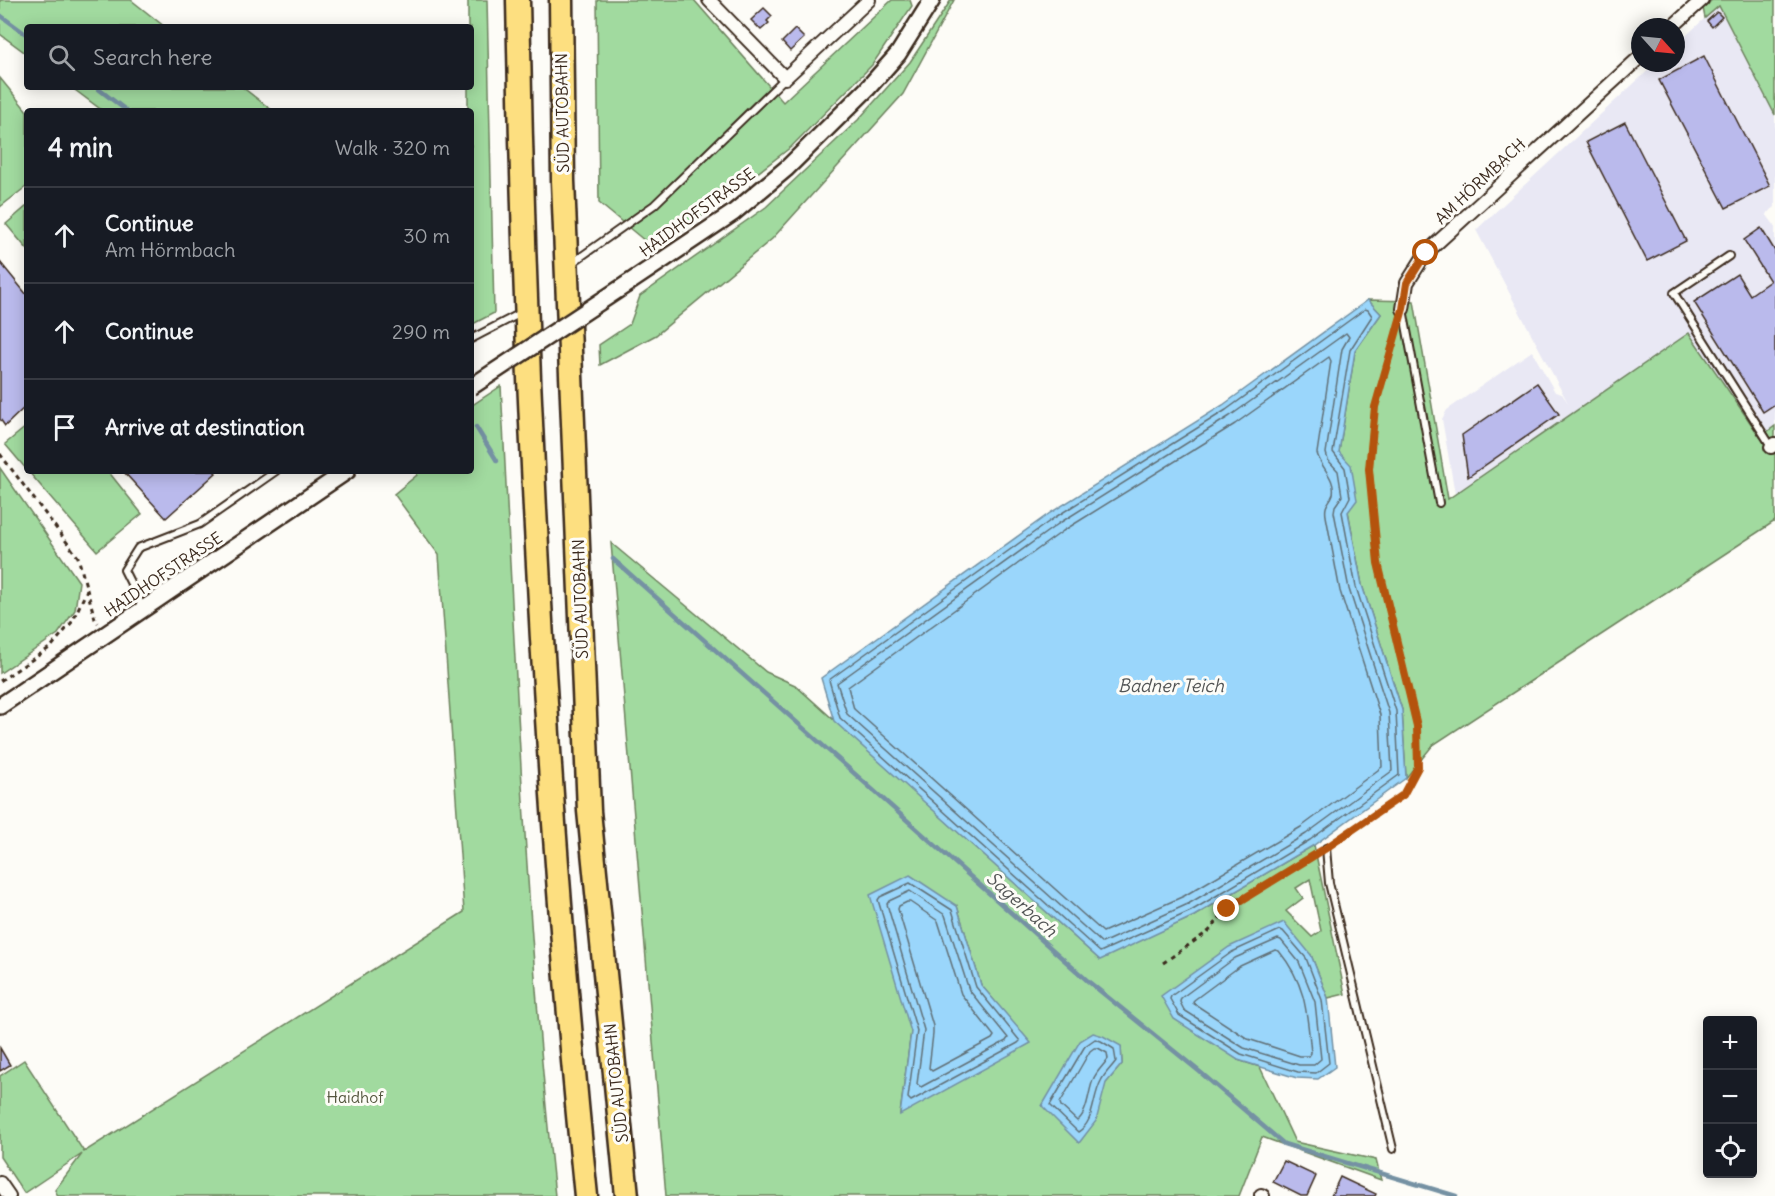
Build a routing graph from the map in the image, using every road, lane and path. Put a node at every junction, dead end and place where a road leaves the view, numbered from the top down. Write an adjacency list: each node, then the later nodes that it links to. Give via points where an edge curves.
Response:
1 (518, 0): 13 (highway)
2 (561, 0): 11 (highway, SÜD AUTOBAHN)
3 (709, 0): 9 (street)
4 (869, 0): 9 (street)
5 (932, 0): 15 (street, HAIDHOFSTRASSE, bridge, via 898,54 787,168 733,213)
6 (1702, 0): 7 (street)
7 (1682, 18)
8 (1631, 65): 12 (street, AM HÖRMBACH, via 1426,253 1407,283)
9 (785, 78): 11 (lane, via 654,205)
10 (1729, 256): 16 (lane, via 1674,293)
11 (566, 267): 32 (highway, SÜD AUTOBAHN, via 589,811)
12 (1403, 309): 20 (lane, AM HÖRMBACH); 26 (path, via 1375,407 1369,469 1378,563 1417,726 1418,767 1403,795)
13 (526, 310): 14 (lane); 31 (highway, via 545,698)
14 (474, 337)
15 (474, 385)
16 (1773, 446)
17 (0, 454): 21 (path, via 78,557)
18 (272, 474): 22 (lane, via 200,524 138,548 124,570)
19 (343, 474): 22 (street, HAIDHOFSTRASSE)
20 (1439, 503)
21 (87, 590): 23 (path, via 95,619); 24 (path, via 72,622 51,647)
22 (143, 609): 23 (street, HAIDHOFSTRASSE)
23 (105, 635): 25 (street, HAIDHOFSTRASSE)
24 (0, 681)
25 (0, 705)
26 (1326, 848): 27 (path, via 1227,909 1209,931); 28 (lane, via 1329,883)
27 (1163, 963)
28 (1393, 1149)
29 (0, 1183): 30 (street)
30 (9, 1196)
31 (585, 1196)
32 (627, 1196)

